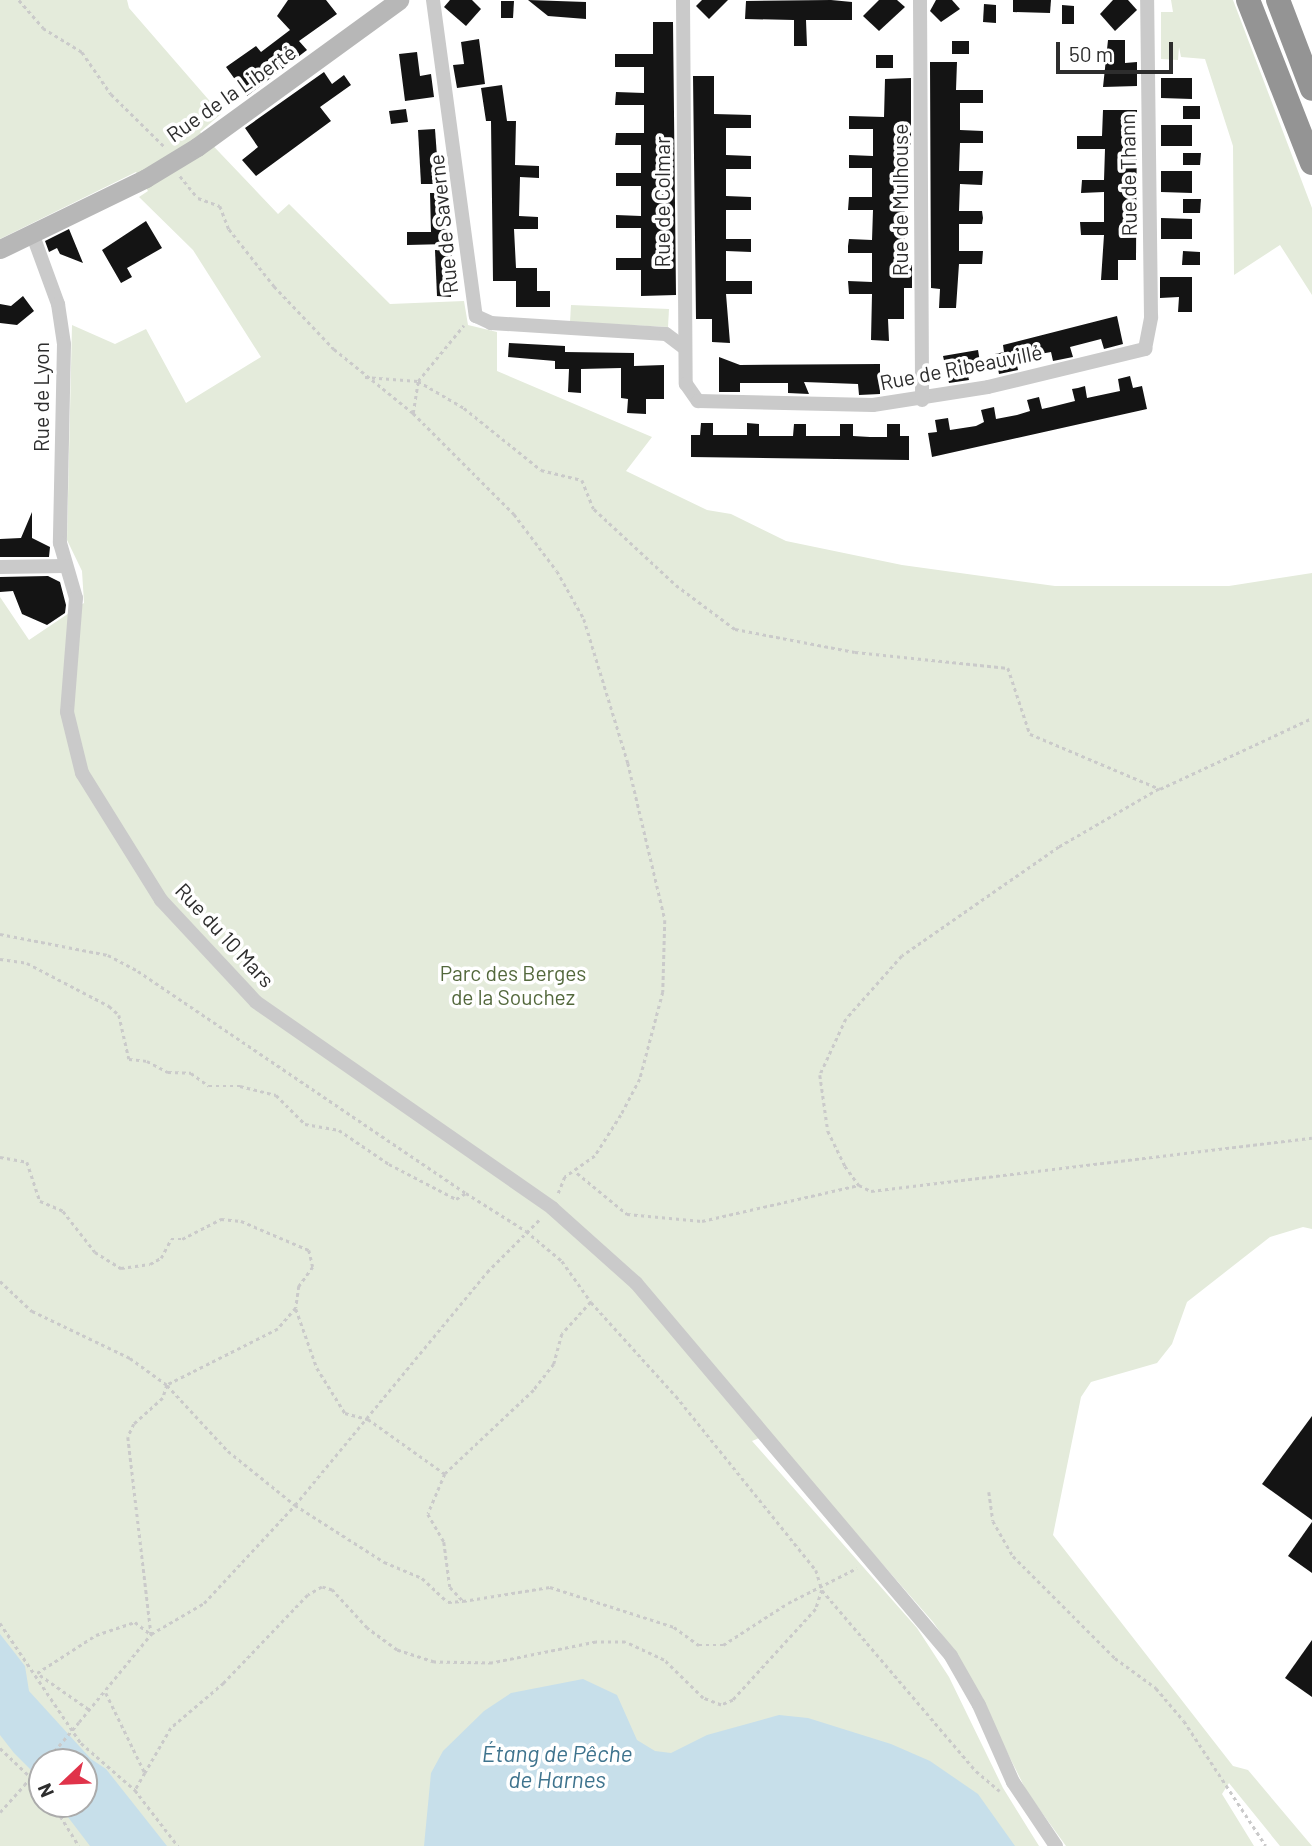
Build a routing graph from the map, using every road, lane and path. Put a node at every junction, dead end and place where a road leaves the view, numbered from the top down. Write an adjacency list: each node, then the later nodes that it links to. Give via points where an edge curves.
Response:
1 (19, 0): 10 (path, via 44,29 82,52 111,94 169,154 175,150)
2 (399, 0): 10 (street, Rue de la Liberté)
3 (433, 0): 14 (street, Rue de Saverne)
4 (683, 0): 15 (street, Rue de Colmar)
5 (920, 0): 19 (street, Rue de Mulhouse)
6 (1147, 0): 16 (street, Rue de Thann, via 1151,327)
7 (1248, 0): 11 (highway)
8 (1278, 0): 9 (highway)
9 (1312, 89)
10 (180, 157): 12 (street, Rue de la Liberté); 17 (path, via 184,165 176,170 198,198 220,206 229,229 274,286)
11 (1312, 163)
12 (32, 233): 13 (street, Rue de la Liberté); 22 (street, Rue de Lyon, via 56,295 64,344 60,543)
13 (0, 249)
14 (477, 316): 15 (street, Rue de Saverne, via 491,323 666,334); 18 (path, via 461,327)
15 (683, 347): 20 (street, Rue de Colmar, via 686,384)
16 (1145, 349): 19 (street, Rue de Ribeauvillé)
17 (365, 377): 18 (path); 21 (path)
18 (418, 381): 21 (path); 25 (path, via 464,408 541,470 582,480 594,509 676,584 736,629 855,652 1008,668 1030,734)
19 (922, 400): 20 (street, Rue de Ribeauvillé, via 873,405)
20 (698, 401)
21 (413, 413): 30 (path, via 514,514 557,571 584,619 628,763 665,920 663,992 640,1079 594,1156)
22 (65, 566): 23 (street); 33 (street, Rue du 10 Mars, via 76,598 66,674 74,745 92,792 161,900 256,1002)
23 (0, 567)
24 (1312, 718): 25 (path)
25 (1160, 789): 31 (path, via 1059,847 902,956 846,1019 820,1075 828,1131)
26 (0, 934): 32 (path, via 108,955 138,971)
27 (0, 959): 32 (path, via 27,963 108,1006 119,1015 129,1059 147,1061 168,1072 191,1073 209,1086 240,1086 275,1095 305,1124 339,1130 389,1164 456,1199)
28 (1312, 1138): 31 (path, via 889,1190 871,1191)
29 (0, 1157): 37 (path, via 26,1162 40,1201 63,1211 94,1252 121,1268 150,1264 161,1258 171,1239 182,1239 221,1219 241,1221 303,1245 313,1267 299,1286)
30 (576, 1172): 31 (path, via 627,1214 702,1221); 33 (path, via 565,1177)
31 (859, 1185)
32 (466, 1193): 34 (path)
33 (552, 1208): 34 (path); 43 (street, Rue du 10 Mars, via 636,1283)
34 (526, 1231): 36 (path, via 562,1261); 39 (path, via 390,1385)
35 (0, 1281): 38 (path, via 32,1311 130,1358)
36 (591, 1302): 40 (path, via 562,1334 554,1364 534,1390); 44 (path, via 676,1396 802,1552 816,1570)
37 (296, 1308): 38 (path, via 278,1329); 39 (path, via 317,1368 345,1413)
38 (167, 1385): 42 (path, via 228,1451); 47 (path, via 163,1398 134,1424 128,1437)
39 (368, 1419): 40 (path); 42 (path)
40 (445, 1474): 45 (path, via 428,1514 444,1542 450,1587)
41 (989, 1492): 63 (path, via 993,1521 1013,1556 1115,1658 1156,1688 1184,1721)
42 (295, 1505): 45 (path, via 384,1562 422,1578 447,1602); 47 (path, via 204,1603)
43 (872, 1559): 44 (path); 57 (street, Rue du 10 Mars, via 951,1656)
44 (822, 1590): 45 (path, via 788,1604 723,1645 699,1645 674,1627 550,1587); 53 (path, via 816,1609 733,1700 721,1705 703,1698 664,1660 625,1642 596,1642 492,1663 434,1662 397,1650 367,1629 332,1590 322,1587 308,1595 224,1683 171,1728); 57 (path, via 976,1771 1005,1796)
45 (463, 1601)
46 (0, 1623): 48 (path)
47 (151, 1634): 48 (path, via 135,1622 96,1635); 49 (path)
48 (37, 1673): 50 (path); 56 (path, via 81,1743)
49 (106, 1693): 50 (path); 53 (path)
50 (90, 1710): 52 (path, bridge)
51 (0, 1748): 54 (path)
52 (57, 1748)
53 (145, 1773): 56 (path)
54 (28, 1775)
55 (28, 1781): 58 (path, bridge)
56 (135, 1790): 61 (path)
57 (1023, 1800): 62 (street, Rue du 10 Mars)
58 (0, 1812)
59 (62, 1818): 60 (path)
60 (79, 1846)
61 (178, 1846)
62 (1056, 1846)
63 (1266, 1846)

